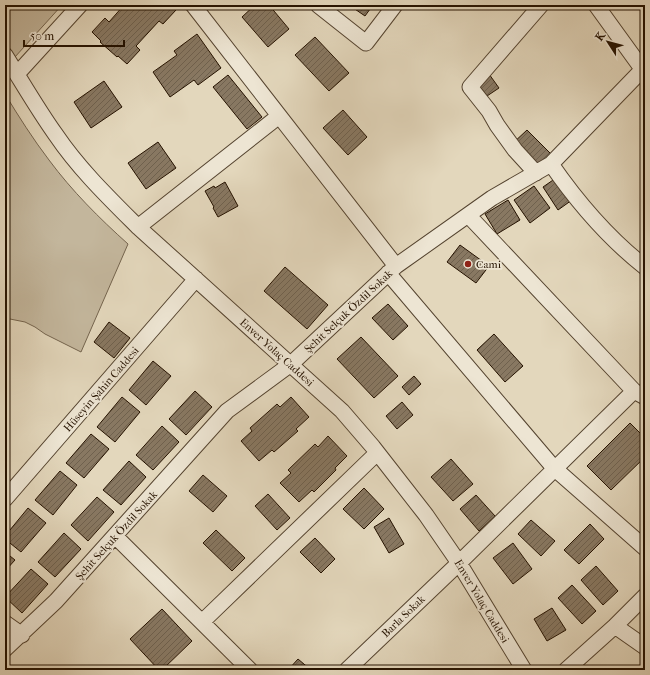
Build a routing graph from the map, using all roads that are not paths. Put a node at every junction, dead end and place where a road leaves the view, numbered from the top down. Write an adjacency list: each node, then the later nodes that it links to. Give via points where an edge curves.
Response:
1 (80, 5): 9 (street)
2 (193, 5): 10 (street)
3 (318, 5): 4 (street, via 366,43)
4 (395, 5)
5 (541, 5): 12 (street, via 470,87 515,150)
6 (596, 5): 8 (street)
7 (5, 55): 9 (street, Enver Yolaç Caddesi)
8 (644, 68): 11 (street, Şehit Selçuk Özdil Sokak)
9 (17, 74): 14 (street, Enver Yolaç Caddesi, via 60,141 92,180)
10 (279, 116): 14 (street); 16 (street)
11 (551, 164): 12 (street, Şehit Selçuk Özdil Sokak); 15 (street, via 572,195 596,223)
12 (536, 173): 13 (street, Şehit Selçuk Özdil Sokak)
13 (468, 215): 16 (street, Şehit Selçuk Özdil Sokak); 19 (street)
14 (138, 227): 17 (street, Enver Yolaç Caddesi)
15 (645, 267)
16 (392, 269): 18 (street, Şehit Selçuk Özdil Sokak); 21 (street)
17 (196, 279): 18 (street, Enver Yolaç Caddesi); 22 (street, Hüseyin Şahin Caddesi)
18 (291, 364): 20 (street, Enver Yolaç Caddesi, via 342,411); 23 (street, Şehit Selçuk Özdil Sokak, via 227,411)
19 (639, 394): 21 (street, Barla Sokak)
20 (377, 453): 25 (street, Enver Yolaç Caddesi); 27 (street)
21 (554, 468): 24 (street); 25 (street, Barla Sokak)
22 (5, 499)
23 (115, 536): 27 (street); 30 (street, Şehit Selçuk Özdil Sokak)
24 (645, 548)
25 (459, 563): 34 (street, Barla Sokak); 35 (street, Enver Yolaç Caddesi)
26 (645, 596): 29 (street)
27 (202, 622): 33 (street)
28 (5, 623): 30 (street)
29 (615, 626): 31 (street); 36 (street)
30 (22, 635): 32 (street, Şehit Selçuk Özdil Sokak)
31 (645, 647)
32 (5, 649)
33 (250, 670)
34 (347, 670)
35 (524, 670)
36 (566, 670)

